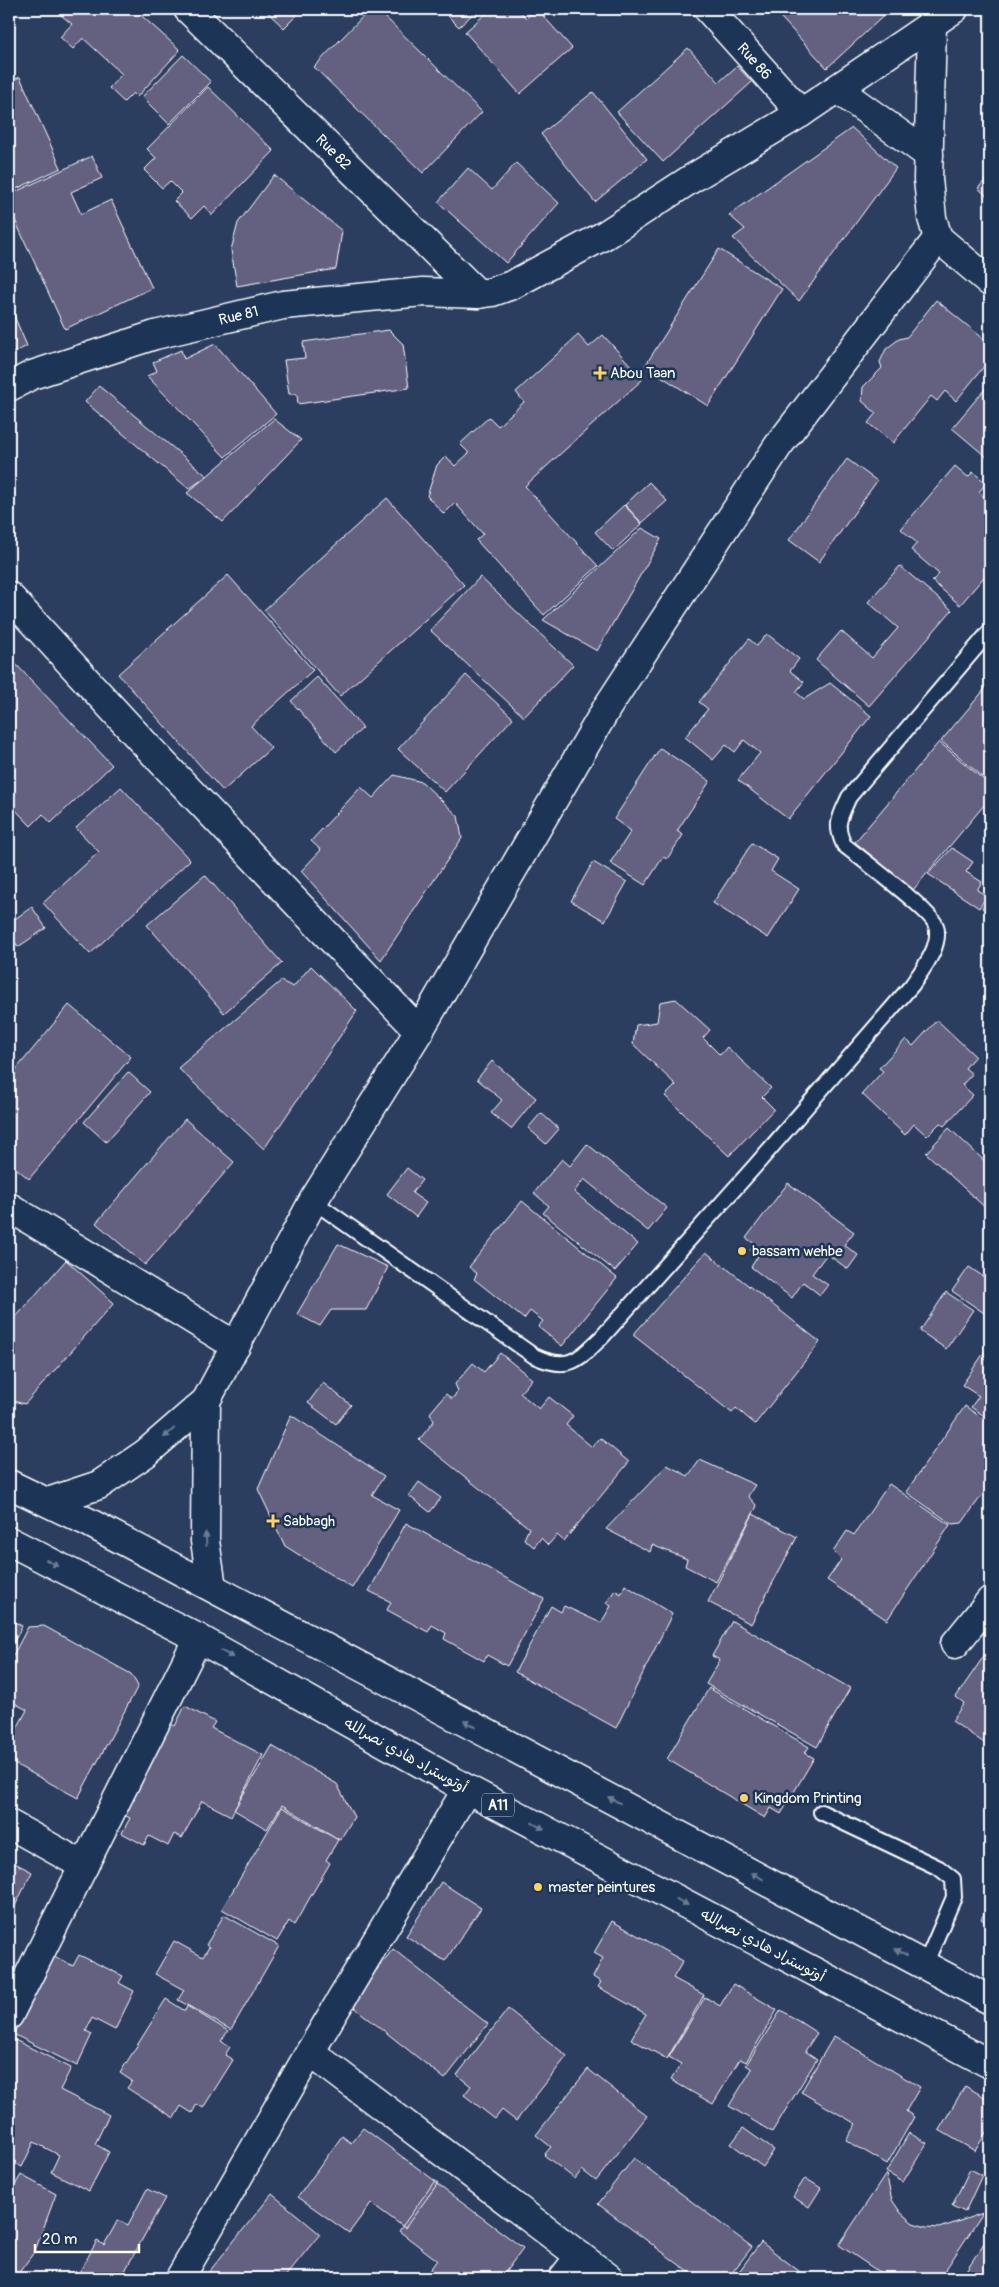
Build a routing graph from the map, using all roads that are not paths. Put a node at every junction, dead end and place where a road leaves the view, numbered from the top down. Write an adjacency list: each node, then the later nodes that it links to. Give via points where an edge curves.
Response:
1 (188, 9): 10 (main road, Rue 82)
2 (708, 9): 6 (main road, Rue 86)
3 (954, 9): 4 (main road, Rue 81)
4 (932, 25): 5 (main road, Rue 81); 7 (main road)
5 (837, 90): 6 (main road, Rue 81); 7 (main road)
6 (801, 113): 10 (main road, Rue 81, via 543,269 512,285)
7 (929, 155): 8 (main road, via 929,202)
8 (938, 238): 9 (main road); 14 (main road, via 778,446 608,706)
9 (990, 282)
10 (478, 294): 11 (main road, Rue 81, via 423,292 283,305 155,335 32,375)
11 (9, 387)
12 (9, 596): 14 (main road, via 143,742)
13 (990, 631): 15 (lane, via 850,797 838,821 838,833 844,845 936,924 935,942 927,963 912,985 756,1166 584,1354 571,1364 547,1362 534,1356)
14 (419, 1031): 15 (main road)
15 (313, 1201): 17 (main road)
16 (9, 1207): 17 (main road)
17 (236, 1346): 18 (main road)
18 (206, 1401): 20 (main road, one-way to 20, via 146,1453 99,1485); 22 (main road, one-way to 18, via 205,1540)
19 (9, 1484): 20 (main road)
20 (48, 1502): 22 (main road)
21 (9, 1541): 24 (main road, أوتوستراد هادي نصرالله / A11, one-way to 24)
22 (212, 1587): 30 (main road, one-way to 22)
23 (990, 1601): 25 (main road)
24 (198, 1638): 26 (main road, أوتوستراد هادي نصرالله / A11, one-way to 26); 29 (main road)
25 (955, 1644)
26 (467, 1789): 33 (main road); 34 (main road, أوتوستراد هادي نصرالله / A11, one-way to 34)
27 (821, 1812): 30 (lane, via 939,1868 953,1879 954,1897)
28 (9, 1824): 29 (main road)
29 (84, 1866): 32 (main road)
30 (925, 1965): 31 (main road)
31 (990, 2000)
32 (9, 2015)
33 (310, 2052): 35 (main road); 36 (main road)
34 (990, 2064)
35 (580, 2256): 37 (main road); 38 (main road)
36 (180, 2278)
37 (563, 2278)
38 (609, 2278)

